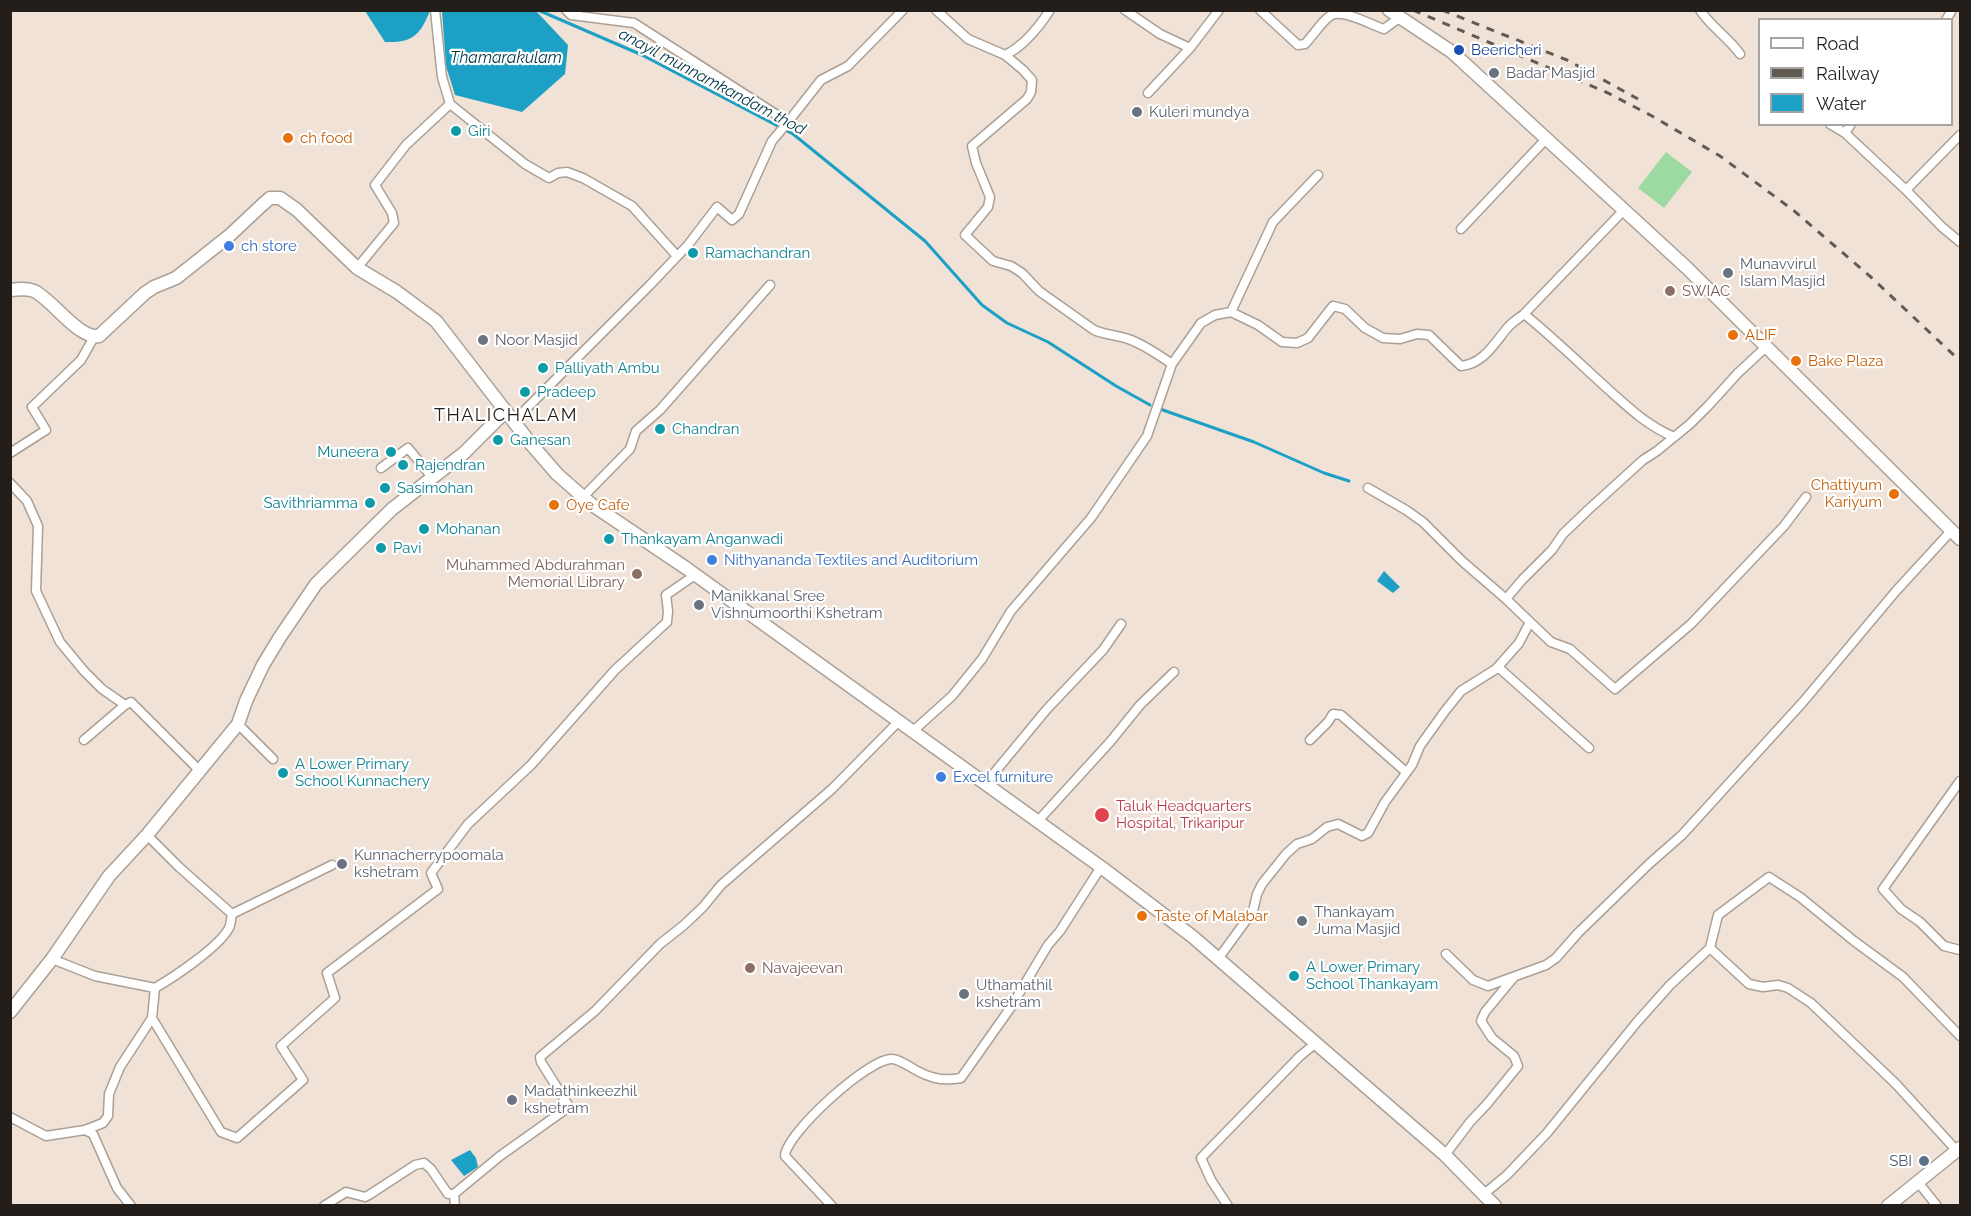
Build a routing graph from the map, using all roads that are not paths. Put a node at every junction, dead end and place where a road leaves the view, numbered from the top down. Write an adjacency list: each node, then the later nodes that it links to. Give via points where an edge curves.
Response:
1 (435, 10): 15 (street, via 442,77)
2 (566, 10): 16 (street, via 571,15 634,23)
3 (903, 10): 16 (street, via 848,66 821,80)
4 (936, 10): 13 (street, via 968,39)
5 (1050, 10): 13 (street, via 1042,24)
6 (1125, 10): 11 (street, via 1160,34)
7 (1219, 10): 11 (street)
8 (1260, 10): 10 (street, via 1298,45 1305,44 1330,15 1340,13 1384,29)
9 (1700, 10): 12 (street)
10 (1394, 14): 21 (main road, via 1452,52)
11 (1190, 48): 14 (street)
12 (1740, 54)
13 (1005, 55): 35 (street, via 1032,80 1031,92 972,146 990,197 988,207 965,235 993,261 1022,273 1039,291 1094,330 1132,340)
14 (1148, 93)
15 (450, 104): 27 (street, via 538,172 549,178 567,172 632,206); 28 (street, via 406,146 375,185 392,213 394,224)
16 (784, 126): 27 (street, via 772,141 739,214 732,220 717,207)
17 (1833, 126): 19 (street)
18 (1850, 126): 19 (street)
19 (1845, 133): 23 (street)
20 (1960, 135): 23 (street)
21 (1546, 139): 24 (main road); 25 (street)
22 (1318, 175): 31 (street, via 1273,222)
23 (1906, 190): 26 (street)
24 (1623, 211): 32 (street); 34 (main road)
25 (1461, 229)
26 (1960, 242)
27 (677, 256): 37 (street)
28 (357, 268): 33 (main road, via 297,210 280,198 270,198 176,278 145,293); 36 (main road, via 436,321)
29 (770, 285): 44 (street, via 660,410 636,431 630,449)
30 (10, 290): 33 (main road, via 25,289 41,295 59,314)
31 (1231, 312): 32 (street, via 1282,342 1297,344 1308,338 1333,306 1345,309 1383,338 1429,335 1461,366 1470,365 1488,353); 35 (street, via 1201,323)
32 (1524, 314): 38 (street, via 1635,414)
33 (94, 337): 39 (street, via 81,360 32,407 46,430)
34 (1766, 347): 38 (street); 46 (main road)
35 (1172, 364): 56 (street, via 1147,436 1091,518 1011,611 982,659 952,696)
36 (506, 411): 37 (main road); 41 (main road, via 464,453)
37 (514, 422): 44 (main road, via 557,474)
38 (1674, 437): 48 (street, via 1643,460 1563,534)
39 (10, 453)
40 (381, 468): 41 (street, via 408,448)
41 (432, 477): 55 (main road, via 392,508 316,584 263,665)
42 (10, 483): 53 (street, via 27,501 38,526 36,591 60,642 102,689)
43 (1368, 488): 48 (street, via 1423,522)
44 (583, 496): 47 (main road)
45 (1806, 497): 49 (street, via 1691,624 1615,689 1570,649 1551,642)
46 (1956, 534): 75 (street, via 1896,591 1803,702 1682,835 1556,958)
47 (695, 575): 54 (main road); 78 (street, via 666,596 667,622 615,670 531,765 468,824 431,873 438,889 327,973 335,998 280,1046 303,1080 237,1138 221,1132)
48 (1506, 599): 49 (street)
49 (1530, 622): 51 (street, via 1519,643)
50 (1121, 624): 64 (street, via 1103,650 1047,709)
51 (1498, 667): 59 (street); 62 (street, via 1461,690)
52 (1174, 672): 65 (street)
53 (125, 705): 57 (street); 61 (street, via 132,702)
54 (898, 722): 56 (main road); 86 (street, via 832,789 721,885 595,1011 540,1058 566,1101 566,1109)
55 (238, 724): 60 (street); 61 (main road)
56 (912, 732): 64 (main road)
57 (84, 740)
58 (1310, 740): 62 (street, via 1333,714 1341,715)
59 (1589, 748)
60 (273, 759)
61 (200, 770): 66 (main road)
62 (1406, 772): 74 (street, via 1368,833 1362,836 1338,824 1297,844 1286,854 1262,884 1253,911)
63 (1960, 781): 71 (street, via 1883,889 1944,945)
64 (985, 784): 65 (main road)
65 (1036, 822): 68 (main road)
66 (147, 835): 69 (street); 73 (main road, via 109,876)
67 (332, 865): 69 (street)
68 (1101, 867): 74 (main road); 91 (street, via 961,1078 939,1080 894,1058 884,1059 850,1082 802,1125 785,1156)
69 (232, 914): 76 (street, via 228,929 213,946 181,973)
70 (1710, 948): 79 (street, via 1718,915 1769,876 1903,977); 83 (street, via 1749,984 1788,988 1811,1004); 87 (street, via 1637,1022 1547,1133)
71 (1960, 950)
72 (1446, 954): 75 (street, via 1473,980 1488,986)
73 (52, 959): 76 (street, via 95,976); 77 (main road)
74 (1218, 959): 80 (main road)
75 (1516, 975): 84 (street, via 1481,1022 1492,1038 1514,1056 1518,1066)
76 (155, 988): 78 (street)
77 (10, 1012)
78 (152, 1018): 82 (street, via 120,1066 109,1094 108,1116 103,1123)
79 (1960, 1036)
80 (1316, 1043): 84 (main road); 92 (street, via 1202,1158)
81 (10, 1117): 82 (street, via 46,1136)
82 (85, 1130): 88 (street, via 93,1134 117,1188)
83 (1959, 1150): 85 (main road)
84 (1445, 1155): 87 (main road)
85 (1918, 1182): 94 (main road); 95 (street)
86 (454, 1194): 89 (street, via 448,1194 424,1163 369,1196 346,1192); 90 (street)
87 (1484, 1194): 93 (main road)
88 (131, 1206)
89 (324, 1206)
90 (455, 1206)
91 (832, 1206)
92 (1228, 1206)
93 (1495, 1206)
94 (1888, 1206)
95 (1936, 1206)

